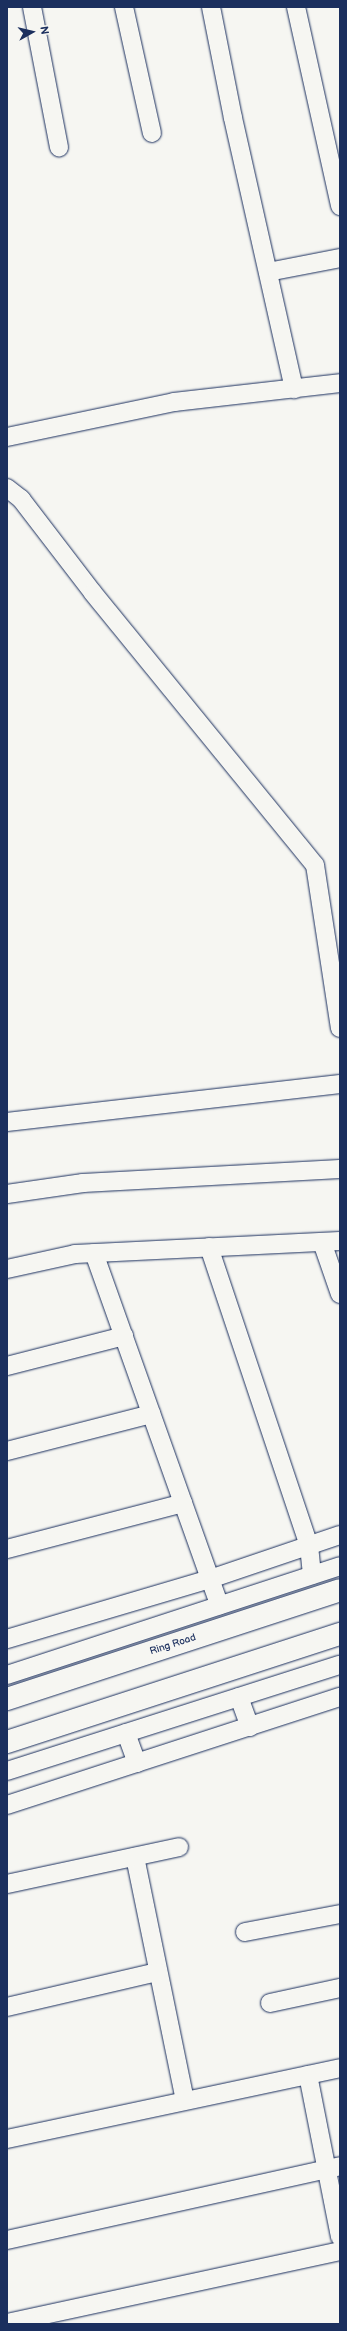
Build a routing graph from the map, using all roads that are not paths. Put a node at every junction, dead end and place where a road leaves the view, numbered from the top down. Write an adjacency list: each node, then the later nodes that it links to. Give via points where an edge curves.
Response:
1 (32, 7): 6 (street)
2 (124, 7): 5 (street)
3 (211, 7): 9 (street)
4 (296, 7): 7 (street)
5 (152, 133)
6 (60, 147)
7 (340, 206)
8 (340, 258): 9 (street)
9 (268, 272): 11 (street)
10 (340, 383): 11 (street)
11 (294, 389): 12 (street, via 174,402)
12 (7, 437)
13 (7, 488): 14 (street)
14 (14, 502): 15 (street, via 93,593 315,865)
15 (340, 1028)
16 (340, 1084): 17 (street)
17 (7, 1122)
18 (340, 1169): 19 (street, via 82,1183)
19 (7, 1194)
20 (331, 1241): 21 (street); 24 (street)
21 (209, 1247): 22 (street); 31 (street)
22 (94, 1253): 23 (street, via 75,1254); 25 (street)
23 (7, 1269)
24 (340, 1294)
25 (124, 1336): 26 (street); 27 (street)
26 (7, 1366)
27 (151, 1414): 28 (street); 29 (street)
28 (7, 1451)
29 (183, 1503): 32 (street); 35 (street)
30 (340, 1535): 31 (street)
31 (309, 1546): 34 (street); 35 (street)
32 (7, 1550)
33 (340, 1566): 34 (street)
34 (312, 1575): 37 (street)
35 (210, 1579): 37 (street); 39 (street)
36 (340, 1590): 44 (highway, Ring Road)
37 (219, 1605): 41 (street)
38 (340, 1634): 47 (highway)
39 (7, 1639)
40 (340, 1664): 42 (street)
41 (7, 1675)
42 (239, 1697): 45 (street); 46 (street)
43 (340, 1697): 45 (street)
44 (7, 1700)
45 (250, 1727): 48 (street)
46 (126, 1733): 48 (street); 49 (street)
47 (7, 1742)
48 (137, 1763): 50 (street)
49 (7, 1771)
50 (7, 1805)
51 (179, 1847): 52 (street)
52 (135, 1857): 53 (street); 56 (street)
53 (7, 1884)
54 (340, 1914): 55 (street)
55 (245, 1932)
56 (157, 1972): 59 (street); 62 (street)
57 (340, 1988): 58 (street)
58 (270, 2004)
59 (7, 2007)
60 (340, 2068): 61 (street)
61 (308, 2075): 62 (street); 64 (street)
62 (185, 2100): 63 (street)
63 (7, 2139)
64 (333, 2167): 65 (street); 66 (street)
65 (340, 2238)
66 (7, 2240)
67 (340, 2251): 68 (street)
68 (7, 2323)

